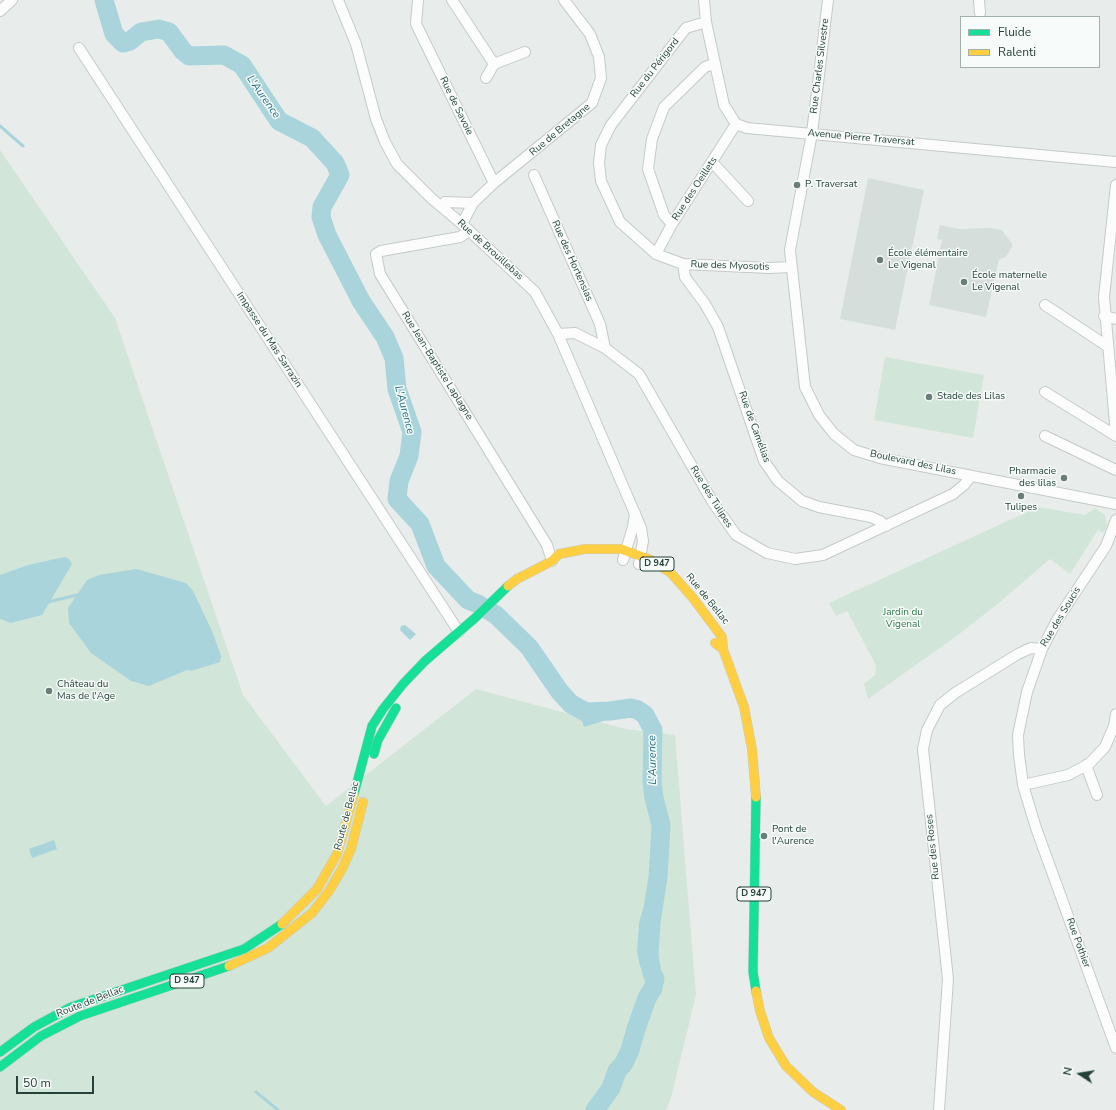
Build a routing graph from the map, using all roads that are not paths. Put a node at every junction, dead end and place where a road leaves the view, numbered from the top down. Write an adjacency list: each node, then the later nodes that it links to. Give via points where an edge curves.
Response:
1 (12, 0): 9 (street)
2 (338, 0): 27 (street, Rue de Brouillebas, via 356,44 384,142 397,164)
3 (418, 0): 23 (street, Rue de Savoie, via 416,24)
4 (452, 0): 14 (street)
5 (563, 0): 23 (street, Rue de Bretagne, via 590,34 599,57 600,78 592,103)
6 (704, 0): 11 (street)
7 (828, 0): 19 (street, Rue Charles Silvestre)
8 (979, 0): 10 (street)
9 (0, 11)
10 (980, 12)
11 (706, 22): 15 (street); 18 (street, Rue du Périgord, via 686,28)
12 (79, 48): 56 (street, Impasse du Mas Sarrazin)
13 (525, 52): 14 (street)
14 (494, 64): 16 (street)
15 (714, 64): 17 (street, via 724,105); 28 (street, via 705,67 664,107 652,139 648,169 664,215)
16 (486, 78)
17 (736, 124): 19 (street, Avenue Pierre Traversat, via 747,128); 20 (street, Rue des Oeillets)
18 (611, 125): 30 (street, Rue des Myosotis, via 601,145 600,181 620,222)
19 (812, 133): 21 (street, Avenue Pierre Traversat); 32 (street, Boulevard des Lilas, via 790,250)
20 (712, 162): 25 (street); 28 (street, Rue des Oeillets)
21 (1116, 162)
22 (534, 175): 38 (street, Rue des Hortensias, via 600,324)
23 (494, 183): 26 (street)
24 (1116, 185): 34 (street, via 1105,273)
25 (748, 201)
26 (473, 203): 27 (street, via 445,202); 29 (street)
27 (441, 206): 29 (street, Rue de Brouillebas)
28 (672, 224): 30 (street, Rue des Oeillets)
29 (466, 228): 36 (street, Rue de Brouillebas, via 535,292); 52 (street, Rue Jean-Baptiste Laplagne, via 460,236 380,251 376,254 380,274 547,545)
30 (656, 254): 31 (street, Rue des Myosotis)
31 (683, 264): 32 (street, Rue des Myosotis); 48 (street, Rue de Camélias, via 685,277 718,327 764,461 778,481 802,501 819,507 871,517)
32 (791, 267): 44 (street, Boulevard des Lilas, via 805,387 819,415 834,434 854,450 880,458)
33 (1045, 305): 37 (street)
34 (1104, 316): 35 (street); 37 (street)
35 (1116, 319)
36 (558, 334): 38 (street, Rue des Tulipes, via 576,333); 46 (street, Rue de Brouillebas)
37 (1107, 346): 39 (street)
38 (605, 348): 48 (street, Rue des Tulipes, via 638,374 712,501 736,534 767,554 795,559 823,555)
39 (1113, 379): 42 (street)
40 (1045, 392): 42 (street)
41 (1045, 436): 43 (street)
42 (1116, 436)
43 (1116, 470)
44 (971, 476): 45 (street, Boulevard des Lilas); 48 (street, Rue des Tulipes, via 953,494)
45 (1116, 504)
46 (635, 511): 50 (street); 51 (street, Rue de Brouillebas, via 642,528)
47 (1116, 520): 49 (street, Rue des Soucis)
48 (886, 526)
49 (1113, 537): 58 (street, Rue des Soucis, via 1058,620)
50 (624, 555): 51 (main road, Rue de Bellac / D 947); 52 (main road, Rue de Bellac / D 947)
51 (640, 560): 53 (main road, D 947); 57 (main road, Rue de Bellac / D 947, via 671,573 694,598 722,637)
52 (552, 561): 55 (main road, Rue de Bellac / D 947, via 530,571 503,590)
53 (648, 570)
54 (677, 595): 57 (main road, D 947, via 713,642)
55 (488, 606): 56 (main road, Route de Bellac / D 947)
56 (459, 632): 61 (main road, Route de Bellac / D 947, via 453,643 426,671 394,712 378,740); 67 (main road, Route de Bellac / D 947, via 403,684 372,726 337,854 317,889 287,920 244,949 71,1007 34,1027)
57 (723, 649): 69 (main road, D 947, via 744,707 755,771 753,972 760,1010 769,1038 786,1066 813,1092)
58 (1042, 649): 62 (street, Rue des Soucis, via 1027,692 1018,735); 70 (street, Rue des Roses, via 1031,648 1018,654 955,693 940,705 927,730 923,749 948,979)
59 (1116, 714): 60 (street, via 1114,726 1105,746)
60 (1086, 766): 62 (street, via 1068,775); 64 (street)
61 (371, 767)
62 (1023, 785): 65 (street, Rue des Soucis)
63 (364, 795): 68 (main road, Route de Bellac / D 947, via 351,849 342,869 312,913 290,932 268,948 227,967 80,1016 41,1036)
64 (1097, 795)
65 (1039, 838): 66 (street, Rue Pothier)
66 (1116, 1048)
67 (0, 1052)
68 (0, 1066)
69 (841, 1110)
70 (939, 1110)

